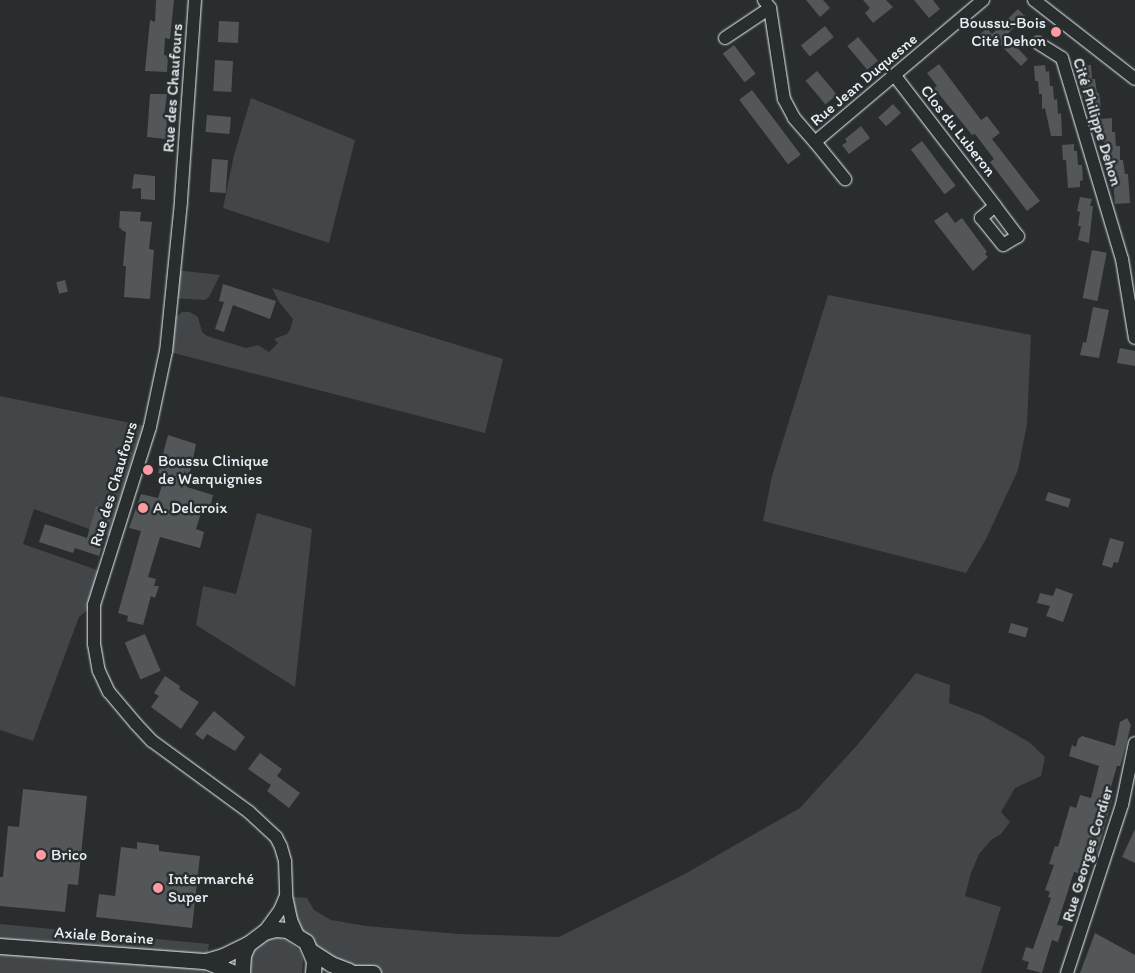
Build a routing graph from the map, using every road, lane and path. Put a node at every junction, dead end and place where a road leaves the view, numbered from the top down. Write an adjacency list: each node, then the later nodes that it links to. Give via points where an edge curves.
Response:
1 (195, 0): 14 (street, Rue des Chaufours, via 181,202 166,351 150,427 94,605 94,644 109,692 152,742 250,812 276,836 285,861)
2 (983, 0): 7 (street, Rue Jean Duquesne)
3 (1034, 0): 8 (street)
4 (767, 4): 5 (street); 9 (street, Rue Jean Duquesne, via 784,99 794,118)
5 (725, 38)
6 (1038, 43): 12 (street, Cité Philippe Dehon, via 1062,58 1122,259)
7 (895, 76): 9 (street, Rue Jean Duquesne); 11 (street, Clos du Luberon)
8 (1135, 79)
9 (815, 142): 10 (street)
10 (845, 179)
11 (995, 206)
12 (1135, 338)
13 (1135, 743): 26 (street, Rue Georges Cordier, via 1122,805)
14 (286, 896): 15 (street, Rue des Chaufours); 16 (street, Rue des Chaufours)
15 (264, 932): 16 (main road, via 282,930); 17 (main road, Axiale Boraine)
16 (298, 936): 19 (main road)
17 (248, 944): 20 (main road, Axiale Boraine); 23 (main road, via 242,955)
18 (0, 946): 20 (main road, Axiale Boraine)
19 (311, 951): 21 (main road); 24 (main road)
20 (206, 961): 22 (main road, Axiale Boraine)
21 (343, 972): 25 (main road)
22 (234, 973)
23 (242, 973)
24 (313, 973)
25 (373, 973)
26 (1067, 973)

